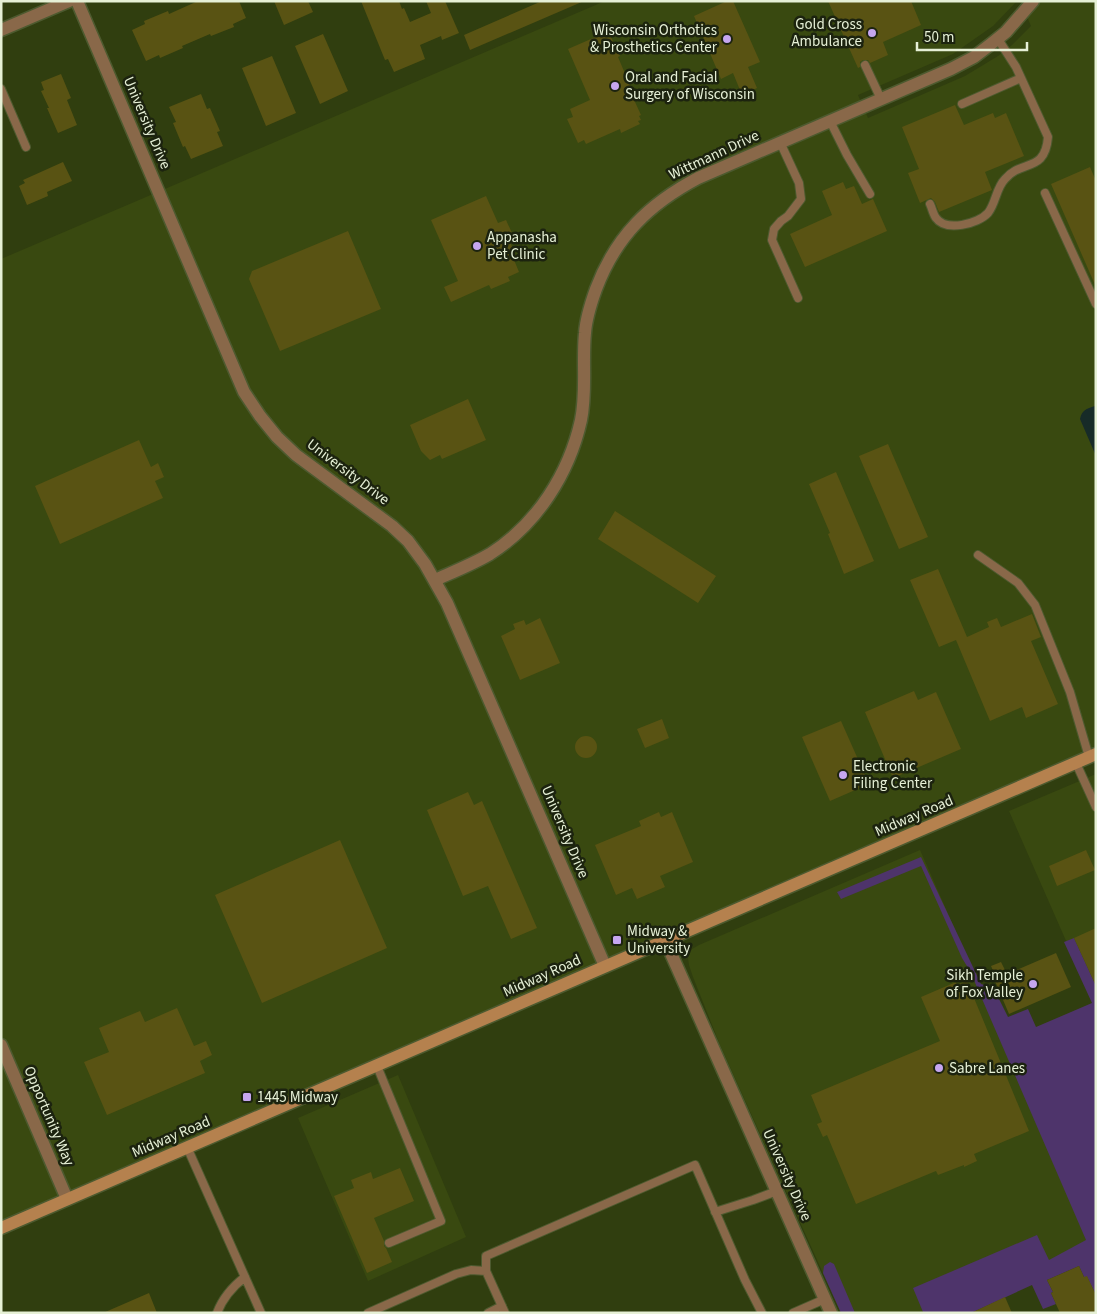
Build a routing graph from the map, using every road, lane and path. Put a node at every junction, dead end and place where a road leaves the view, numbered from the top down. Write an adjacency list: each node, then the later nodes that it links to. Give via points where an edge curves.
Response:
1 (69, 1): 4 (street)
2 (77, 1): 21 (street, University Drive, via 244,392 277,437 296,455 392,526 408,541)
3 (1033, 1): 5 (street, Wittmann Drive)
4 (1, 30)
5 (998, 39): 7 (lane); 9 (street, Wittmann Drive, via 951,69)
6 (865, 65): 9 (lane)
7 (1021, 78): 10 (lane); 16 (lane, via 1048,137 1042,158 1003,180 987,214 973,222 958,226 944,224 936,219)
8 (1, 89): 13 (lane)
9 (881, 99): 11 (street, Wittmann Drive)
10 (962, 104)
11 (830, 121): 12 (street, Wittmann Drive); 15 (lane)
12 (780, 142): 18 (lane, via 799,183 801,198 774,229 772,240); 21 (street, Wittmann Drive, via 687,184 666,197 629,229 601,274 591,302 585,330 581,418 566,467 535,515 516,534 490,554)
13 (26, 146)
14 (1045, 193): 17 (lane)
15 (870, 194)
16 (930, 204)
17 (1092, 286): 19 (lane)
18 (798, 298)
19 (1096, 304)
20 (978, 555): 22 (lane, via 1018,583 1035,605)
21 (435, 580): 26 (street, University Drive)
22 (1092, 755): 23 (main road, Midway Road)
23 (1076, 763): 24 (lane); 25 (main road, Midway Road)
24 (1096, 807)
25 (664, 940): 26 (main road, Midway Road); 30 (street, University Drive)
26 (605, 966): 28 (main road, Midway Road)
27 (1, 1045): 31 (street, Opportunity Way)
28 (377, 1066): 29 (main road, Midway Road); 34 (lane, via 441,1221)
29 (188, 1147): 31 (main road, Midway Road); 36 (lane)
30 (777, 1191): 32 (lane); 37 (street, University Drive)
31 (67, 1199): 33 (main road, Midway Road)
32 (715, 1212): 35 (lane, via 695,1165 486,1256); 43 (lane)
33 (1, 1228)
34 (389, 1243)
35 (486, 1271): 38 (lane); 41 (lane, via 456,1274)
36 (245, 1277): 39 (lane, via 231,1289); 40 (lane)
37 (825, 1299): 44 (lane); 45 (street, University Drive)
38 (503, 1310): 42 (lane)
39 (217, 1313)
40 (261, 1313)
41 (368, 1313)
42 (488, 1313)
43 (762, 1313)
44 (793, 1313)
45 (831, 1313)

